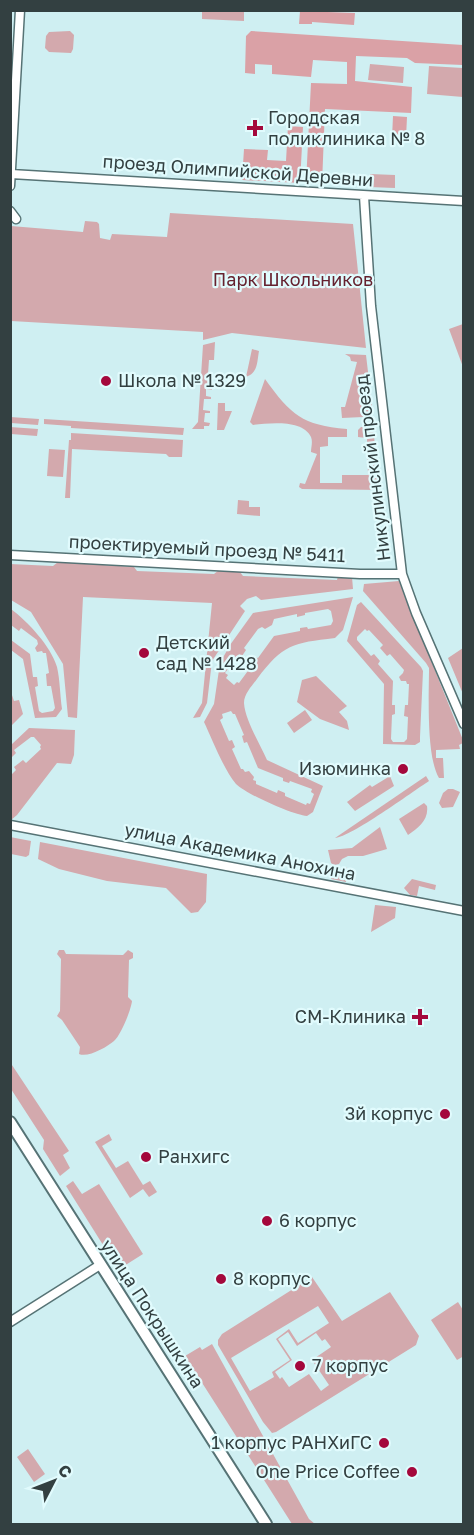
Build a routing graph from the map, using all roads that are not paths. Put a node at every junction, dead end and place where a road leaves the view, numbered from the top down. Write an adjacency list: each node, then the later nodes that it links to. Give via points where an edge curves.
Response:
1 (20, 10): 2 (street)
2 (11, 174): 3 (street); 4 (street, проезд Олимпийской Деревни)
3 (10, 186)
4 (364, 196): 5 (street, проезд Олимпийской Деревни); 9 (street, Никулинский проезд, via 370,306)
5 (464, 201)
6 (10, 211): 7 (street)
7 (16, 219)
8 (10, 555): 9 (street, проектируемый проезд № 5411)
9 (402, 574): 10 (street, Никулинский проезд)
10 (464, 724)
11 (10, 825): 12 (street, улица Академика Анохина)
12 (464, 911)
13 (10, 1122): 14 (main road, улица Покрышкина)
14 (100, 1265): 15 (street); 16 (main road, улица Покрышкина)
15 (10, 1322)
16 (266, 1524)

